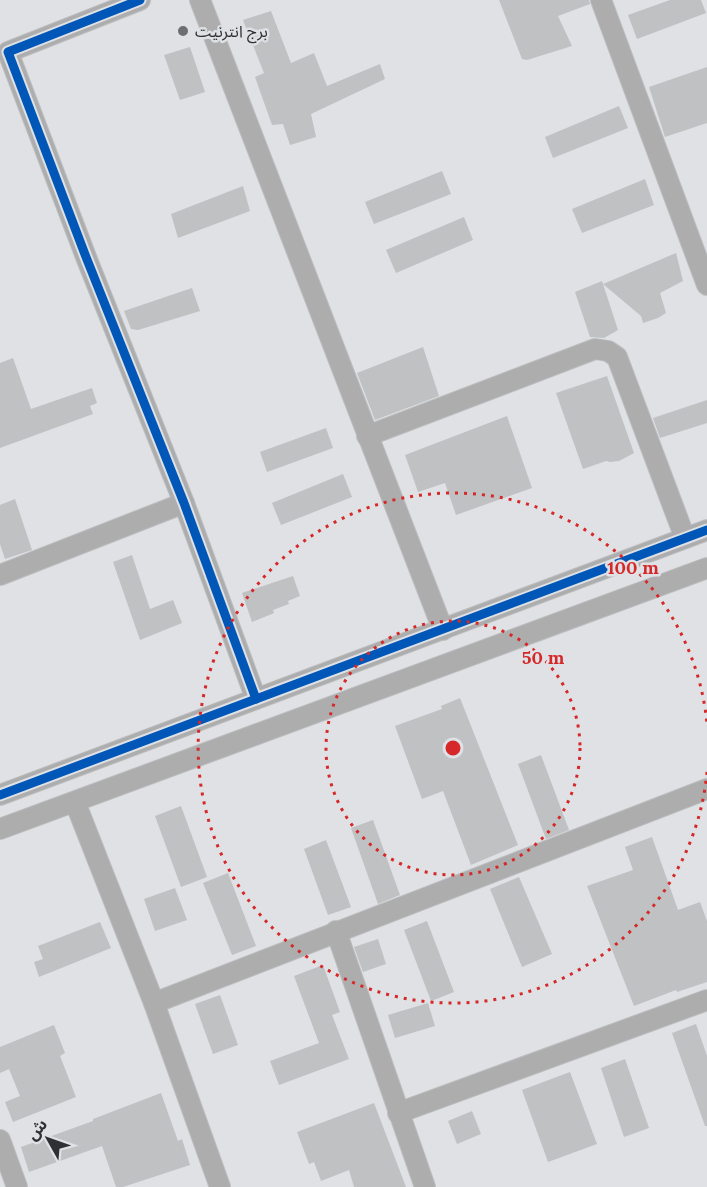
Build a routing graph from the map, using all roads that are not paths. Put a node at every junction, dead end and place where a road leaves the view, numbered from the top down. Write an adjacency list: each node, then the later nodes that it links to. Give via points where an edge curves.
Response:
1 (140, 0): 4 (street)
2 (200, 0): 6 (street)
3 (601, 0): 5 (street)
4 (4, 54): 7 (street)
5 (707, 285)
6 (367, 436): 9 (street, via 595,349 608,351 617,357); 12 (street)
7 (184, 503): 10 (street); 13 (street)
8 (707, 530): 9 (street)
9 (685, 538): 12 (street)
10 (0, 575)
11 (705, 576): 16 (street)
12 (443, 630): 13 (street)
13 (256, 699): 15 (street)
14 (707, 789): 18 (street)
15 (0, 795)
16 (75, 802): 17 (street); 20 (street)
17 (0, 829)
18 (336, 932): 20 (street); 21 (street)
19 (707, 1000): 21 (street)
20 (154, 1003): 24 (street)
21 (398, 1113): 25 (street)
22 (0, 1140): 23 (street)
23 (17, 1187)
24 (220, 1187)
25 (425, 1187)

